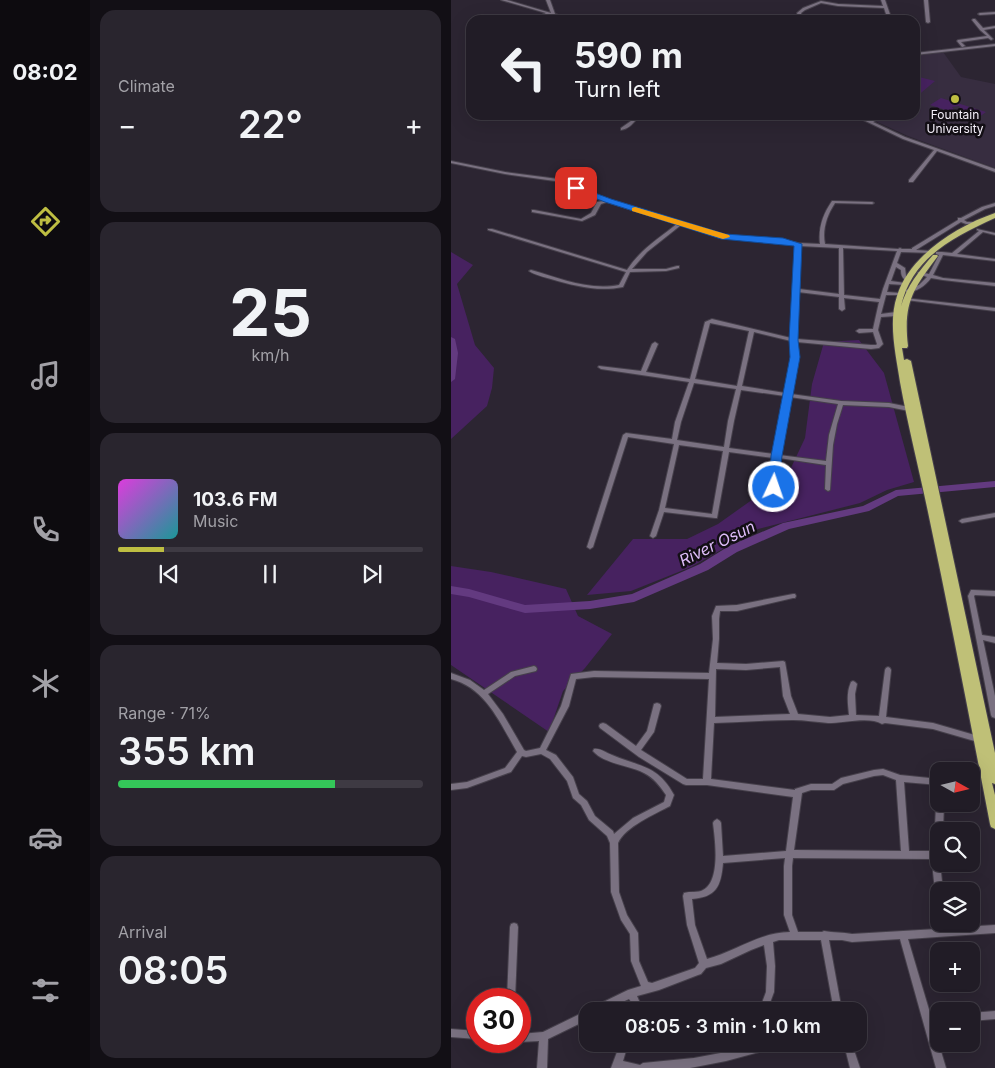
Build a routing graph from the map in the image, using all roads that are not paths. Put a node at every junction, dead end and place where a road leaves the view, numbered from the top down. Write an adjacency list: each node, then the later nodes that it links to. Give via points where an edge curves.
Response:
1 (503, 0): 7 (street)
2 (549, 0): 7 (street)
3 (926, 0): 15 (street)
4 (883, 1): 5 (street); 6 (street)
5 (872, 6): 6 (street); 12 (street, via 821,2 804,8)
6 (885, 7): 13 (street)
7 (551, 13): 10 (street); 11 (street)
8 (995, 13): 9 (street)
9 (980, 14)
10 (546, 15)
11 (557, 15)
12 (800, 15)
13 (887, 15)
14 (973, 20): 17 (street)
15 (927, 22)
16 (995, 28): 17 (street)
17 (981, 29): 18 (street)
18 (989, 37): 19 (street); 20 (street, via 959,41)
19 (995, 44): 21 (street)
20 (963, 46)
21 (920, 53)
22 (634, 120): 26 (street)
23 (865, 120): 25 (street)
24 (873, 120): 25 (street)
25 (869, 122): 27 (street)
26 (622, 129)
27 (936, 150): 29 (street); 30 (street)
28 (451, 162): 31 (street, via 556,180)
29 (995, 171)
30 (911, 181)
31 (608, 201): 34 (street, via 599,203 593,214 582,220); 38 (street)
32 (872, 203): 43 (street, via 834,202 825,217)
33 (995, 204): 36 (street)
34 (534, 211)
35 (995, 215): 39 (highway)
36 (960, 220): 39 (street); 46 (street)
37 (995, 220): 39 (highway)
38 (680, 224): 42 (street, via 724,237); 54 (street, via 640,255)
39 (979, 228): 41 (street); 47 (highway); 48 (street)
40 (490, 230): 54 (street)
41 (995, 234)
42 (798, 244): 43 (street); 59 (street)
43 (823, 246): 44 (street)
44 (841, 246): 45 (street); 62 (street)
45 (900, 249): 46 (street); 50 (street)
46 (913, 250): 47 (street)
47 (937, 253): 48 (street); 55 (highway); 56 (street)
48 (955, 254): 49 (street)
49 (995, 260)
50 (895, 264): 52 (street); 57 (street)
51 (677, 267): 54 (street)
52 (903, 269): 55 (street); 60 (street)
53 (531, 271): 54 (street, via 576,285 613,289 621,286)
54 (627, 271)
55 (916, 272): 56 (street); 60 (highway); 60 (highway)
56 (931, 276): 58 (street); 60 (street, via 921,288)
57 (888, 282): 60 (street); 61 (street)
58 (995, 285)
59 (795, 290): 62 (street); 72 (street)
60 (905, 290): 61 (street); 66 (street); 67 (highway); 84 (highway, via 903,338)
61 (884, 291): 63 (street); 64 (street)
62 (841, 295): 63 (street); 65 (street)
63 (869, 298): 64 (street)
64 (882, 301): 68 (street)
65 (842, 309)
66 (995, 310)
67 (895, 314): 68 (street); 80 (highway)
68 (879, 316): 69 (street)
69 (875, 330): 71 (street); 72 (street, via 879,341 877,347)
70 (752, 331): 72 (street); 76 (street, via 708,322); 77 (street)
71 (859, 331)
72 (794, 340): 78 (street, via 795,357)
73 (655, 344): 75 (street)
74 (601, 367): 75 (street)
75 (643, 374): 76 (street)
76 (692, 380): 77 (street); 81 (street)
77 (739, 387): 78 (street); 82 (street)
78 (788, 395): 79 (street); 83 (street)
79 (841, 403): 80 (street); 85 (street)
80 (909, 409): 84 (highway)
81 (675, 442): 82 (street); 88 (street); 92 (street, via 626,435)
82 (727, 449): 83 (street); 88 (street, via 715,516)
83 (776, 456): 85 (street); 87 (street)
84 (923, 459): 112 (highway)
85 (828, 463): 86 (street)
86 (828, 489)
87 (773, 498)
88 (662, 510): 91 (street)
89 (995, 515): 90 (street)
90 (961, 521)
91 (653, 536)
92 (590, 546)
93 (995, 594): 95 (street, via 977,591 971,596)
94 (793, 596): 97 (street, via 737,608 718,608)
95 (979, 637): 96 (street); 103 (street)
96 (995, 640)
97 (713, 666): 101 (street); 107 (street, via 783,664 787,696)
98 (534, 670): 104 (street, via 513,674)
99 (888, 670): 110 (street)
100 (451, 676): 104 (street, via 475,685)
101 (713, 676): 109 (street); 114 (street, via 573,676 565,706)
102 (853, 684): 108 (street)
103 (992, 687): 106 (street)
104 (483, 694): 116 (street)
105 (657, 706): 113 (street, via 650,732)
106 (995, 715)
107 (795, 717): 108 (street); 109 (street)
108 (853, 718): 110 (street)
109 (711, 720): 120 (street)
110 (882, 721): 112 (street, via 933,726)
111 (603, 726): 113 (street)
112 (987, 740): 118 (highway); 124 (highway)
113 (637, 750): 120 (street, via 686,782)
114 (542, 751): 116 (street); 125 (street, via 553,757 570,779 576,796 610,834)
115 (597, 751): 125 (street, via 613,760 645,768 660,779 670,795 667,804 636,820 617,836)
116 (521, 752): 121 (street, via 508,770 467,785)
117 (900, 778): 119 (street); 122 (street, via 883,772 874,773 841,781 834,787 811,787); 127 (street)
118 (995, 779)
119 (930, 781)
120 (707, 782): 122 (street)
121 (451, 786)
122 (798, 792): 126 (street)
123 (717, 823): 129 (street)
124 (995, 824)
125 (614, 844): 139 (street, via 615,892 634,933 635,961 645,985)
126 (789, 854): 127 (street); 129 (street); 134 (street, via 788,915)
127 (905, 854): 128 (street)
128 (930, 856)
129 (719, 858): 138 (street, via 716,884 706,893 687,896 691,925)
130 (514, 927): 140 (street)
131 (980, 929): 132 (street)
132 (995, 929)
133 (930, 930): 136 (street)
134 (795, 935): 135 (street); 137 (street)
135 (824, 935): 136 (street, via 852,938); 147 (street)
136 (903, 935): 149 (street)
137 (768, 939): 138 (street); 146 (street, via 771,966)
138 (704, 964): 139 (street, via 698,971)
139 (649, 987): 141 (street)
140 (511, 988)
141 (640, 990): 142 (street); 145 (street)
142 (631, 993): 143 (street); 144 (street)
143 (612, 1002)
144 (634, 1002)
145 (636, 1002)
146 (766, 1002)
147 (836, 1002)
148 (995, 1016): 150 (street)
149 (927, 1017): 164 (street)
150 (980, 1017)
151 (579, 1019): 154 (street)
152 (451, 1033): 153 (street)
153 (466, 1034)
154 (544, 1036): 155 (street); 160 (street)
155 (531, 1037)
156 (621, 1052): 159 (street)
157 (744, 1052): 162 (street, via 726,1058)
158 (850, 1052): 163 (street)
159 (617, 1066): 161 (street)
160 (542, 1068)
161 (637, 1068)
162 (643, 1068)
163 (855, 1068)
164 (941, 1068)

